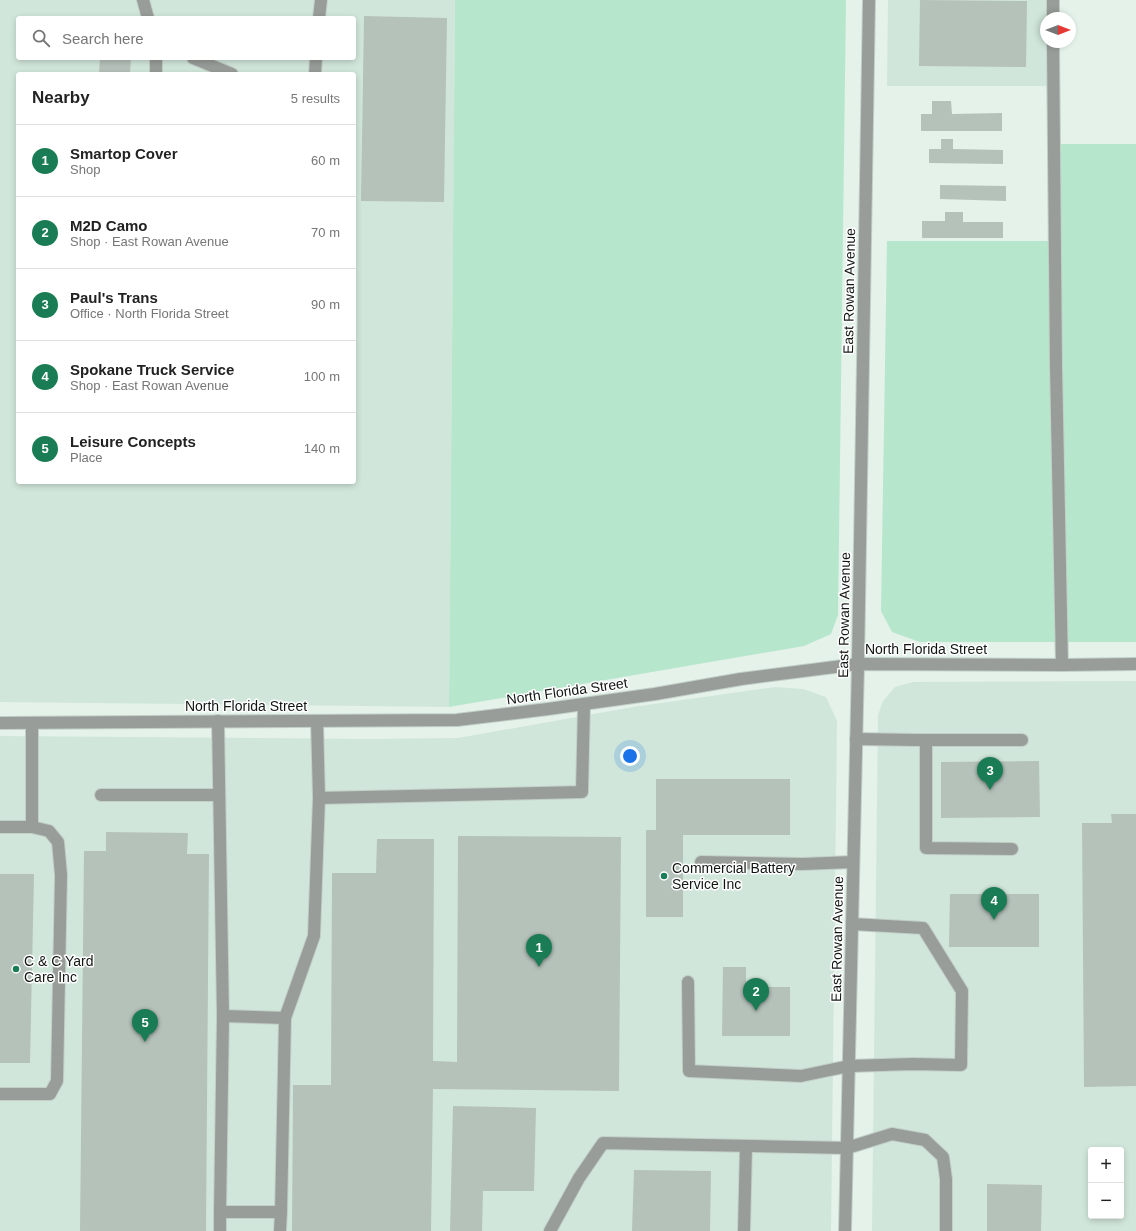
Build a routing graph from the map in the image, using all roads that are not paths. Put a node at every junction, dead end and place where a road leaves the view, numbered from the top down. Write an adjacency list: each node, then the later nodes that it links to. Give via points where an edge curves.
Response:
1 (143, 0): 6 (street)
2 (321, 0): 7 (street)
3 (869, 0): 15 (street, East Rowan Avenue)
4 (1054, 0): 5 (street)
5 (1053, 12)
6 (147, 16)
7 (319, 16)
8 (1053, 48): 17 (street)
9 (156, 60): 12 (street)
10 (198, 60): 13 (street)
11 (316, 60): 14 (street)
12 (156, 72)
13 (227, 72)
14 (314, 72)
15 (858, 664): 17 (street, North Florida Street); 18 (street, North Florida Street, via 741,679); 23 (street, East Rowan Avenue)
16 (1136, 664): 17 (street, North Florida Street)
17 (1062, 665)
18 (584, 704): 20 (street, North Florida Street, via 457,720); 28 (street, via 582,792)
19 (218, 721): 20 (street, North Florida Street); 21 (street, North Florida Street); 26 (street)
20 (317, 721): 28 (street)
21 (32, 722): 22 (street, North Florida Street); 30 (street)
22 (0, 723)
23 (856, 738): 24 (street); 33 (street, East Rowan Avenue)
24 (926, 740): 25 (street); 31 (street, via 926,848)
25 (1022, 740)
26 (219, 794): 27 (street); 36 (street)
27 (101, 795)
28 (319, 798): 37 (street, via 314,936)
29 (0, 827): 30 (street)
30 (32, 827): 39 (street, via 49,831 58,842 61,876 57,1081 50,1094)
31 (1012, 849)
32 (701, 862): 33 (street)
33 (853, 862): 34 (street, East Rowan Avenue)
34 (852, 924): 38 (street, East Rowan Avenue); 38 (street, via 923,928 962,991 961,1066)
35 (688, 982): 38 (street, via 689,1071 800,1076)
36 (223, 1016): 37 (street); 42 (street)
37 (285, 1018): 43 (street)
38 (849, 1066): 41 (street, East Rowan Avenue)
39 (0, 1094)
40 (746, 1146): 41 (street); 46 (street, via 603,1143 579,1178); 47 (street)
41 (847, 1148): 48 (street, East Rowan Avenue); 49 (street, via 892,1134 925,1140 943,1157 946,1179)
42 (220, 1212): 43 (street); 44 (street)
43 (281, 1212): 45 (street)
44 (220, 1231)
45 (280, 1231)
46 (550, 1231)
47 (744, 1231)
48 (845, 1231)
49 (946, 1231)

